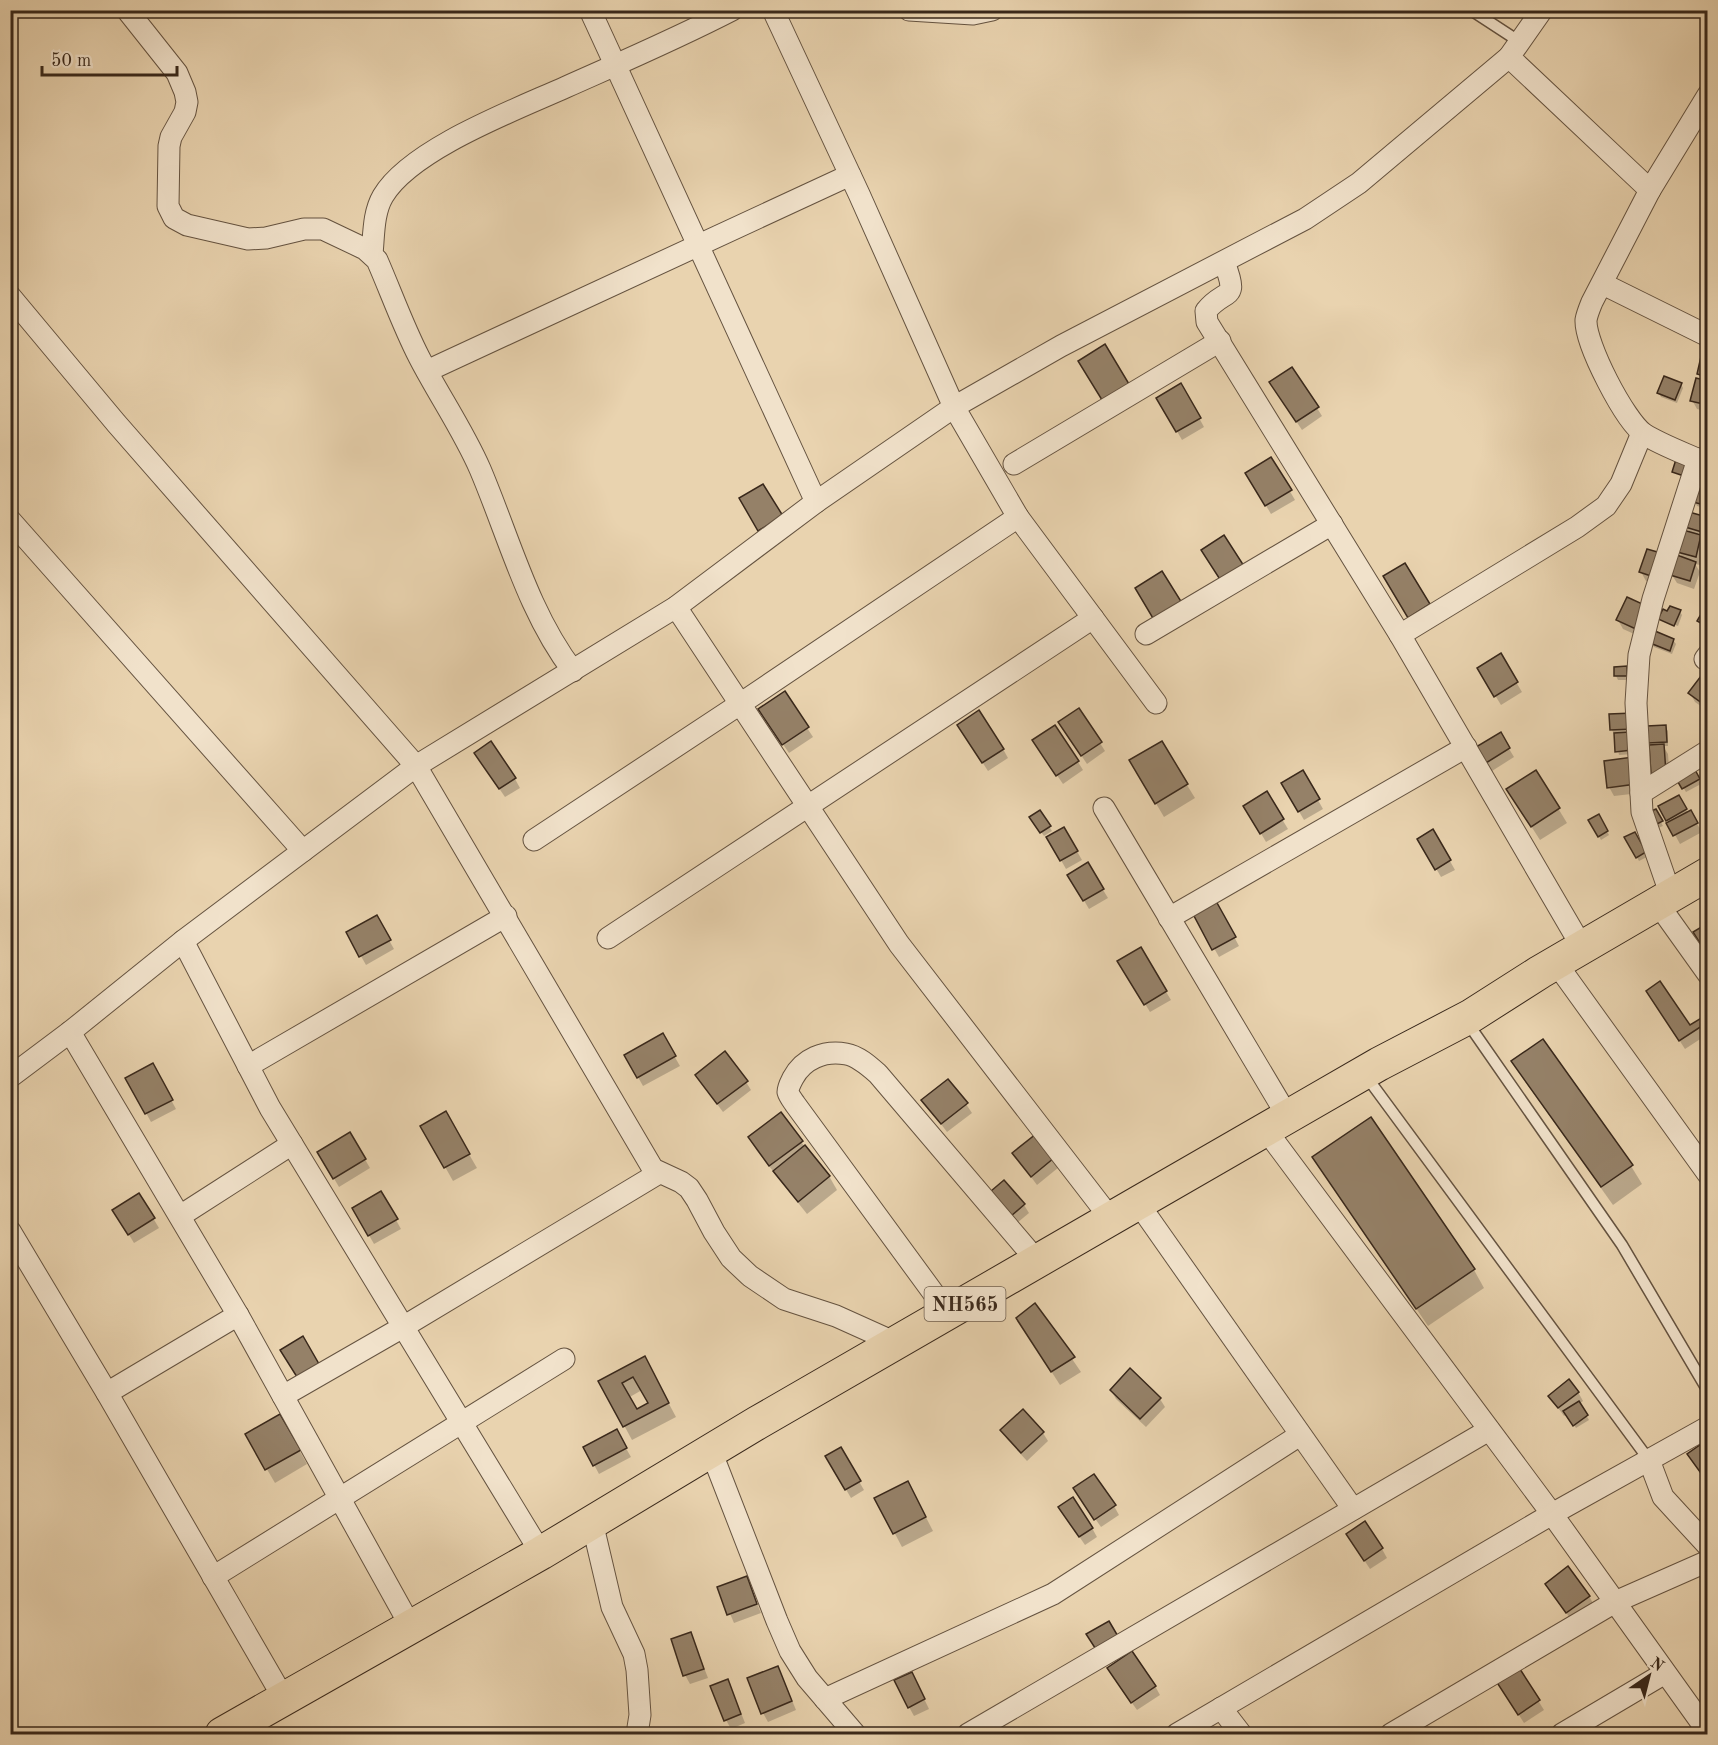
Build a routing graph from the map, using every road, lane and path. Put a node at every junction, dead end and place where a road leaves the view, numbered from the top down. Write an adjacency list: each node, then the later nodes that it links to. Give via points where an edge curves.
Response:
1 (127, 10): 15 (street, via 177,72 185,92 185,112 169,146 168,206 174,218 187,225 248,239 304,229 323,230)
2 (590, 10): 10 (street)
3 (732, 10): 10 (street)
4 (773, 10): 12 (street)
5 (909, 10): 6 (street, via 973,14)
6 (992, 10)
7 (1471, 10): 9 (lane)
8 (1542, 10): 9 (street)
9 (1514, 50): 13 (street); 16 (street, via 1359,183 1305,219)
10 (614, 66): 14 (street); 15 (street, via 505,114 418,160 383,196 375,218)
11 (1707, 95): 13 (street)
12 (850, 175): 14 (street); 22 (street)
13 (1650, 190): 17 (street)
14 (698, 247): 21 (street); 26 (street)
15 (372, 254): 21 (street)
16 (1224, 262): 20 (street, via 1231,286 1224,297 1206,310); 22 (street, via 1061,346)
17 (1603, 284): 19 (street); 23 (street, via 1586,319 1593,354)
18 (10, 296): 39 (street)
19 (1707, 336)
20 (1220, 341): 25 (street); 29 (street)
21 (427, 371): 34 (street, via 479,467 546,631)
22 (954, 407): 26 (street); 27 (street)
23 (1642, 433): 24 (street); 33 (street, via 1621,484 1606,506)
24 (1703, 462): 40 (street, via 1653,600 1639,655 1636,703)
25 (1014, 464)
26 (816, 502): 30 (street)
27 (1018, 516): 31 (street); 36 (street)
28 (10, 520): 44 (street)
29 (1332, 524): 32 (street); 33 (street)
30 (676, 607): 34 (street); 36 (street)
31 (1093, 618): 35 (street); 41 (street)
32 (1146, 634)
33 (1400, 635): 37 (street)
34 (573, 671): 39 (street)
35 (1156, 703)
36 (740, 704): 41 (street); 43 (street)
37 (1466, 747): 48 (street); 51 (street)
38 (1707, 752): 40 (street)
39 (416, 766): 44 (street); 47 (street)
40 (1641, 793): 46 (street, via 1642,812)
41 (809, 807): 49 (street); 62 (street, via 899,944)
42 (1104, 808): 48 (street)
43 (534, 840)
44 (303, 851): 50 (street)
45 (1707, 874): 46 (highway, NH565)
46 (1665, 900): 51 (highway, NH565); 52 (street)
47 (506, 916): 55 (street); 60 (street, via 647,1161)
48 (1169, 918): 58 (street)
49 (608, 938)
50 (183, 941): 54 (street); 55 (street)
51 (1569, 955): 53 (highway, NH565); 61 (street)
52 (1707, 974)
53 (1465, 1019): 56 (highway, NH565); 71 (lane, via 1622,1245)
54 (70, 1032): 57 (street); 63 (street)
55 (248, 1066): 59 (street)
56 (1364, 1073): 58 (highway, NH565); 79 (lane)
57 (10, 1077)
58 (1277, 1123): 62 (highway, NH565); 76 (street)
59 (292, 1144): 63 (street); 68 (street)
60 (659, 1173): 68 (street); 69 (street, via 689,1188 731,1258 750,1276 784,1299 836,1316)
61 (1707, 1174)
62 (1125, 1211): 65 (highway, NH565); 77 (street)
63 (180, 1216): 67 (street)
64 (10, 1231): 72 (street)
65 (1038, 1262): 66 (highway, NH565); 66 (street, via 866,1063 846,1054 808,1060 798,1069 788,1092)
66 (948, 1313): 69 (highway, NH565)
67 (238, 1315): 72 (street); 73 (street)
68 (403, 1327): 73 (street); 74 (street)
69 (896, 1343): 78 (highway, NH565)
70 (564, 1359): 74 (street)
71 (1707, 1391)
72 (106, 1393): 87 (street)
73 (283, 1396): 80 (street)
74 (462, 1424): 80 (street); 85 (street)
75 (1707, 1427): 79 (street)
76 (1489, 1430): 81 (street); 82 (street)
77 (1300, 1435): 81 (street); 92 (street, via 1053,1594)
78 (711, 1450): 83 (highway, NH565); 92 (street, via 790,1651)
79 (1649, 1460): 82 (street); 84 (street, via 1663,1497)
80 (339, 1497): 87 (street); 89 (street)
81 (1353, 1509): 98 (street)
82 (1552, 1514): 88 (street); 93 (street)
83 (591, 1522): 85 (highway, NH565); 96 (street, via 612,1607 634,1654 640,1715)
84 (1707, 1546)
85 (541, 1552): 89 (highway, NH565)
86 (1707, 1561): 88 (street)
87 (213, 1577): 91 (street)
88 (1615, 1602): 90 (street); 101 (street)
89 (411, 1627): 91 (highway, NH565)
90 (1665, 1673): 94 (street); 102 (street)
91 (284, 1699): 95 (highway, NH565)
92 (825, 1699): 97 (street)
93 (1221, 1708): 99 (street); 100 (street)
94 (1707, 1732)
95 (222, 1734)
96 (637, 1734)
97 (855, 1734)
98 (968, 1734)
99 (1177, 1734)
100 (1241, 1734)
101 (1391, 1734)
102 (1562, 1734)

